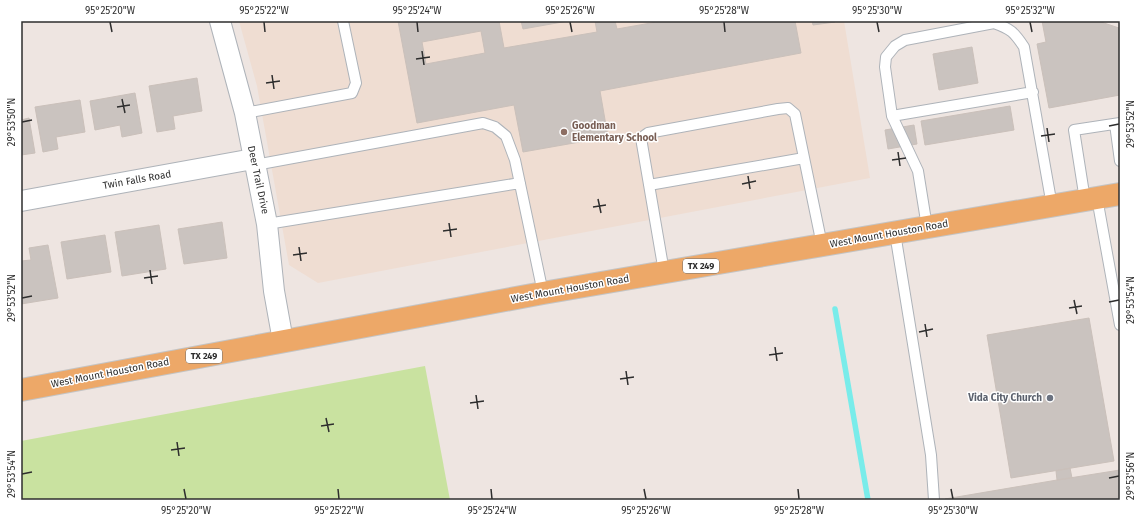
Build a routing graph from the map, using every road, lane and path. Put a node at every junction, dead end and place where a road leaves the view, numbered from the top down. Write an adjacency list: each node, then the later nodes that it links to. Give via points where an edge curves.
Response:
1 (220, 21): 4 (street, Deer Trail Drive)
2 (343, 21): 4 (lane, via 356,83 352,93)
3 (1032, 92): 5 (lane); 5 (lane, via 1024,47 1007,27 994,24 905,40 895,46 886,57 885,67); 15 (lane)
4 (245, 113): 9 (street, Deer Trail Drive)
5 (892, 116): 17 (lane, via 918,171)
6 (1118, 123): 8 (lane); 13 (lane, via 1074,130)
7 (804, 158): 11 (lane); 11 (lane, via 795,114 788,108 778,109 648,133 641,138); 19 (lane)
8 (1120, 161)
9 (254, 162): 10 (lane, via 483,123 495,127 506,136); 14 (street, Twin Falls Road); 16 (street, Deer Trail Drive)
10 (520, 183): 16 (lane); 21 (lane)
11 (649, 185): 20 (lane)
12 (1120, 194): 13 (main road, West Mount Houston Road / TX 249)
13 (1091, 199): 15 (main road, West Mount Houston Road / TX 249); 22 (lane)
14 (21, 201)
15 (1052, 206): 17 (main road, West Mount Houston Road / TX 249)
16 (267, 224): 23 (street, Deer Trail Drive, via 274,291)
17 (927, 227): 18 (main road, West Mount Houston Road / TX 249)
18 (895, 233): 19 (main road, West Mount Houston Road / TX 249); 25 (lane, via 931,454)
19 (822, 245): 20 (main road, West Mount Houston Road / TX 249)
20 (664, 272): 21 (main road, West Mount Houston Road / TX 249)
21 (543, 293): 23 (main road, West Mount Houston Road / TX 249)
22 (1120, 325)
23 (283, 341): 24 (main road, West Mount Houston Road / TX 249)
24 (21, 390)
25 (934, 500)

